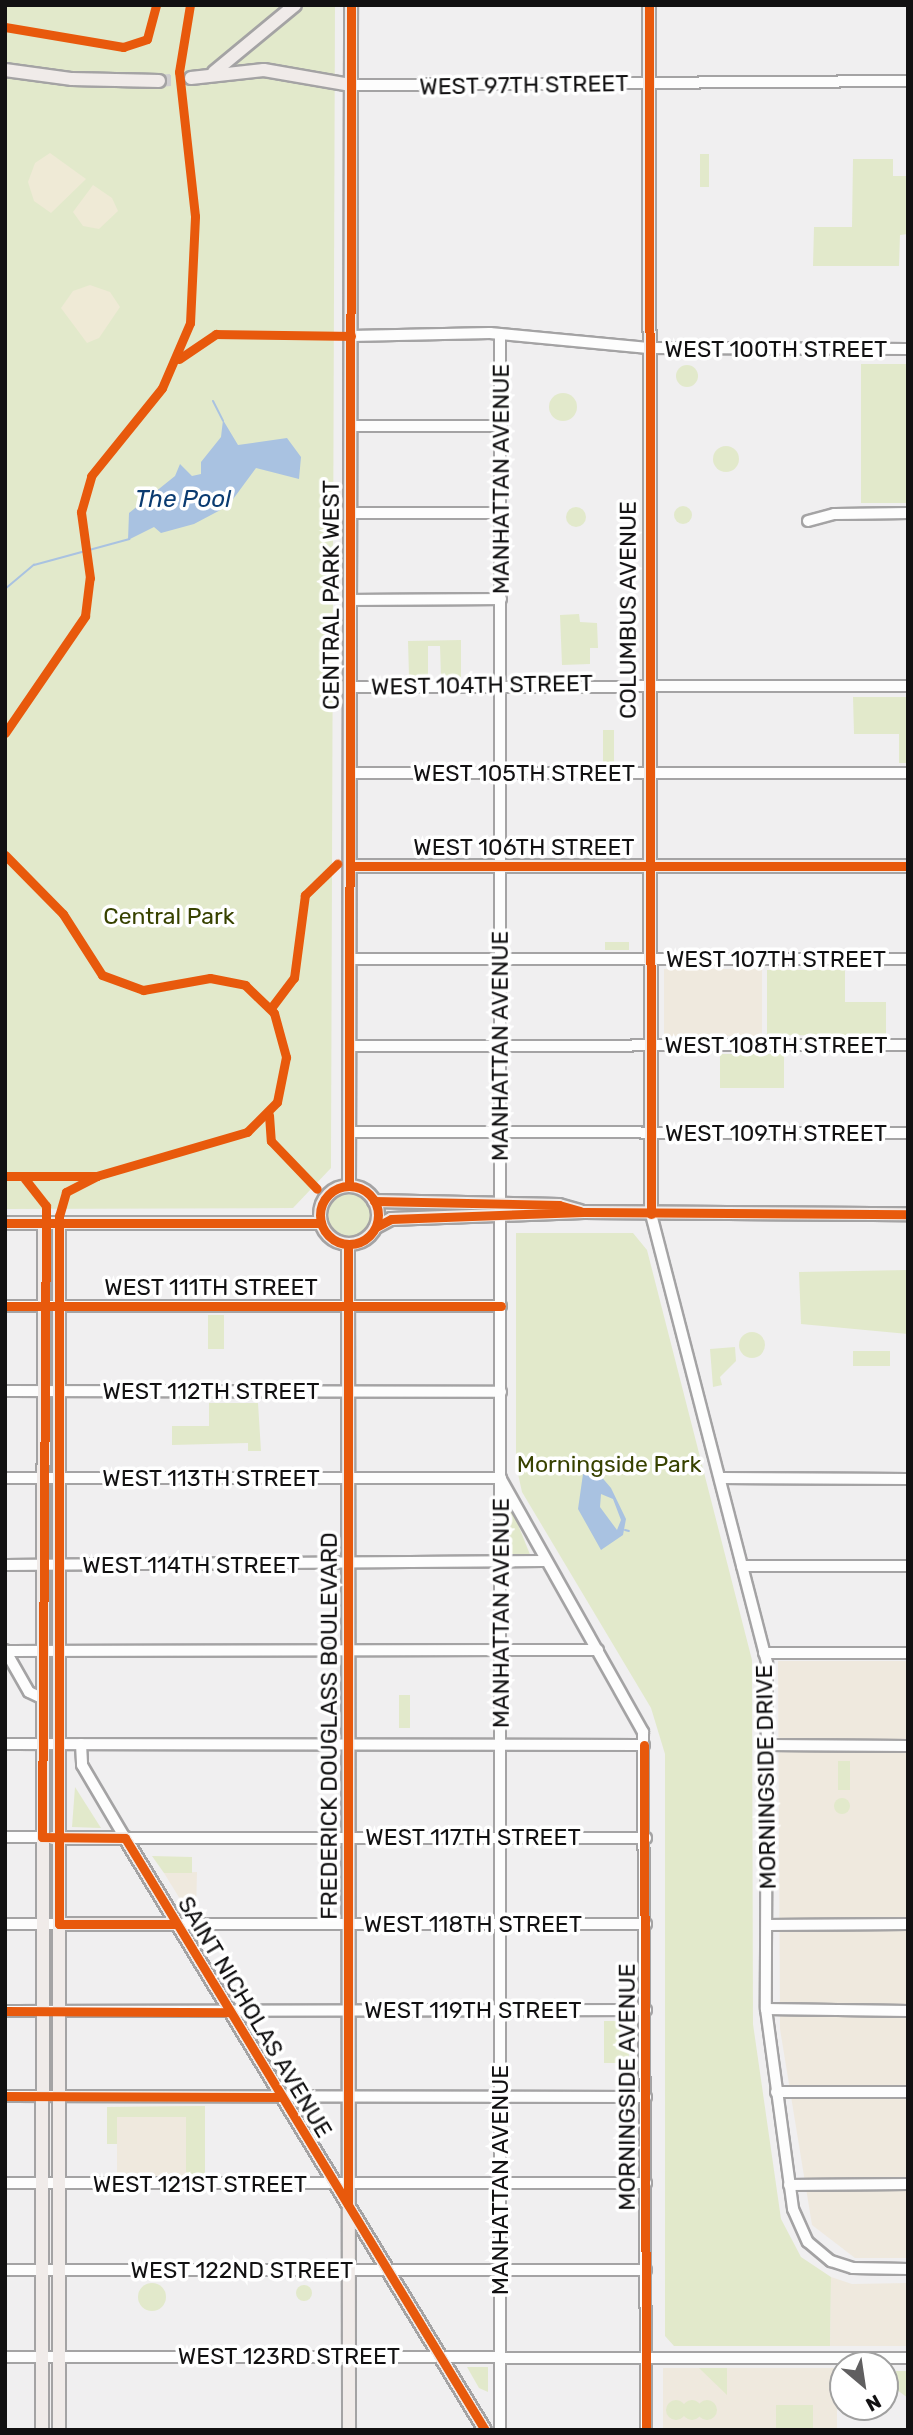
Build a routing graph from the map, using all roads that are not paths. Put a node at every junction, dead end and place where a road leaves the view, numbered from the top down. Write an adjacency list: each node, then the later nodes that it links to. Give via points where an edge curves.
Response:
1 (295, 5): 8 (main road, via 237,60 194,78 264,70)
2 (351, 5): 8 (main road, CENTRAL PARK WEST)
3 (649, 5): 7 (main road, COLUMBUS AVENUE)
4 (5, 70): 6 (main road, via 72,79)
5 (908, 80): 7 (street, WEST 97TH STREET)
6 (159, 81)
7 (648, 82): 8 (street, WEST 97TH STREET); 11 (main road, COLUMBUS AVENUE)
8 (350, 85): 10 (main road, CENTRAL PARK WEST)
9 (500, 334): 10 (street, WEST 100TH STREET); 11 (street, WEST 100TH STREET); 14 (street, MANHATTAN AVENUE)
10 (351, 336): 13 (main road, CENTRAL PARK WEST)
11 (648, 348): 12 (street, WEST 100TH STREET); 22 (main road, COLUMBUS AVENUE)
12 (908, 349)
13 (351, 426): 14 (street); 15 (main road, CENTRAL PARK WEST)
14 (501, 426): 16 (street, MANHATTAN AVENUE)
15 (351, 513): 16 (street); 20 (main road, CENTRAL PARK WEST)
16 (501, 513): 19 (street, MANHATTAN AVENUE)
17 (908, 513): 18 (street, via 834,514)
18 (808, 522)
19 (500, 599): 20 (street); 21 (street, MANHATTAN AVENUE)
20 (351, 600): 24 (main road, CENTRAL PARK WEST)
21 (501, 684): 22 (street, WEST 104TH STREET); 24 (street, WEST 104TH STREET); 25 (street, MANHATTAN AVENUE)
22 (647, 684): 23 (street, WEST 104TH STREET); 27 (main road, COLUMBUS AVENUE)
23 (908, 686)
24 (351, 687): 26 (main road, CENTRAL PARK WEST)
25 (501, 772): 26 (street, WEST 105TH STREET); 27 (street, WEST 105TH STREET); 30 (street, MANHATTAN AVENUE)
26 (351, 773): 29 (main road, CENTRAL PARK WEST)
27 (647, 773): 28 (street, WEST 105TH STREET); 31 (main road, COLUMBUS AVENUE)
28 (908, 773)
29 (351, 866): 30 (main road, WEST 106TH STREET); 33 (main road, CENTRAL PARK WEST)
30 (500, 866): 31 (main road, WEST 106TH STREET); 34 (street, MANHATTAN AVENUE)
31 (647, 866): 32 (main road, WEST 106TH STREET); 35 (main road, COLUMBUS AVENUE)
32 (908, 866)
33 (351, 959): 34 (street, WEST 107TH STREET); 39 (main road, CENTRAL PARK WEST)
34 (500, 959): 35 (street, WEST 107TH STREET); 40 (street, MANHATTAN AVENUE)
35 (647, 959): 36 (street, WEST 107TH STREET); 37 (main road, COLUMBUS AVENUE)
36 (908, 959)
37 (648, 1045): 38 (street, WEST 108TH STREET); 40 (street, WEST 108TH STREET); 43 (main road, COLUMBUS AVENUE)
38 (908, 1045)
39 (350, 1046): 40 (street, WEST 108TH STREET); 41 (main road, CENTRAL PARK WEST)
40 (500, 1046): 42 (street, MANHATTAN AVENUE)
41 (350, 1132): 42 (street, WEST 109TH STREET); 45 (main road, CENTRAL PARK WEST)
42 (500, 1132): 43 (street, WEST 109TH STREET); 47 (street, MANHATTAN AVENUE)
43 (647, 1132): 44 (street, WEST 109TH STREET); 48 (main road, COLUMBUS AVENUE)
44 (908, 1133)
45 (349, 1186): 46 (main road); 53 (main road, via 326,1197)
46 (374, 1201): 47 (main road); 54 (main road)
47 (501, 1211): 48 (main road); 54 (main road, via 391,1219); 60 (street, MANHATTAN AVENUE)
48 (651, 1214): 49 (main road); 71 (street, MORNINGSIDE DRIVE)
49 (908, 1214)
50 (5, 1223): 51 (main road)
51 (44, 1223): 52 (main road); 57 (main road)
52 (59, 1223): 53 (main road); 58 (main road)
53 (321, 1223): 55 (main road, via 330,1238)
54 (376, 1227): 55 (main road, via 363,1241)
55 (348, 1245): 59 (main road, FREDERICK DOUGLASS BOULEVARD)
56 (5, 1306): 57 (street, WEST 111TH STREET)
57 (43, 1306): 58 (street, WEST 111TH STREET); 62 (main road)
58 (60, 1306): 59 (street, WEST 111TH STREET); 63 (main road)
59 (349, 1306): 60 (street, WEST 111TH STREET); 64 (main road, FREDERICK DOUGLASS BOULEVARD)
60 (500, 1306): 65 (street, MANHATTAN AVENUE)
61 (5, 1391): 62 (street, WEST 112TH STREET)
62 (43, 1391): 63 (street, WEST 112TH STREET); 67 (main road)
63 (60, 1391): 64 (street, WEST 112TH STREET); 68 (main road)
64 (348, 1391): 65 (street, WEST 112TH STREET); 69 (main road, FREDERICK DOUGLASS BOULEVARD)
65 (501, 1392): 70 (street, MANHATTAN AVENUE)
66 (5, 1478): 67 (street, WEST 113TH STREET)
67 (42, 1478): 68 (street, WEST 113TH STREET); 75 (main road)
68 (60, 1478): 69 (street, WEST 113TH STREET); 76 (main road)
69 (348, 1478): 70 (street, WEST 113TH STREET); 77 (main road, FREDERICK DOUGLASS BOULEVARD)
70 (501, 1478): 73 (street, MORNINGSIDE AVENUE); 78 (street, MANHATTAN AVENUE)
71 (720, 1478): 72 (street); 79 (street, MORNINGSIDE DRIVE)
72 (908, 1479)
73 (544, 1561): 78 (street, WEST 114TH STREET); 81 (street, MORNINGSIDE AVENUE)
74 (5, 1564): 75 (street, WEST 114TH STREET)
75 (42, 1565): 76 (street, WEST 114TH STREET); 83 (main road)
76 (60, 1565): 77 (street, WEST 114TH STREET); 84 (main road)
77 (348, 1565): 78 (street, WEST 114TH STREET); 85 (main road, FREDERICK DOUGLASS BOULEVARD)
78 (501, 1565): 86 (street, MANHATTAN AVENUE)
79 (742, 1566): 80 (street); 87 (street, MORNINGSIDE DRIVE)
80 (908, 1566)
81 (598, 1650): 86 (street); 96 (street, MORNINGSIDE AVENUE, via 634,1708)
82 (5, 1651): 83 (street); 89 (street, via 29,1692)
83 (43, 1651): 84 (street); 89 (main road)
84 (60, 1651): 85 (street); 92 (main road)
85 (349, 1651): 86 (street); 94 (main road, FREDERICK DOUGLASS BOULEVARD)
86 (501, 1652): 95 (street, MANHATTAN AVENUE)
87 (764, 1653): 88 (street); 97 (street, MORNINGSIDE DRIVE)
88 (908, 1653)
89 (43, 1698): 91 (main road)
90 (5, 1744): 91 (street)
91 (42, 1744): 92 (street); 102 (main road)
92 (59, 1744): 93 (street); 103 (main road)
93 (81, 1744): 94 (street); 104 (street, SAINT NICHOLAS AVENUE, via 82,1765)
94 (348, 1744): 95 (street); 100 (main road, FREDERICK DOUGLASS BOULEVARD)
95 (501, 1744): 96 (street); 101 (street, MANHATTAN AVENUE)
96 (644, 1745): 105 (street, MORNINGSIDE AVENUE)
97 (767, 1745): 98 (street); 114 (street, MORNINGSIDE DRIVE)
98 (908, 1746)
99 (5, 1837): 102 (street, WEST 117TH STREET)
100 (348, 1837): 101 (street, WEST 117TH STREET); 104 (street, WEST 117TH STREET); 110 (main road, FREDERICK DOUGLASS BOULEVARD)
101 (501, 1837): 105 (street, WEST 117TH STREET); 111 (street, MANHATTAN AVENUE)
102 (42, 1838): 103 (main road, WEST 117TH STREET); 107 (main road)
103 (59, 1838): 104 (main road, WEST 117TH STREET); 108 (main road)
104 (125, 1838): 109 (main road, SAINT NICHOLAS AVENUE)
105 (646, 1838): 112 (street, MORNINGSIDE AVENUE)
106 (5, 1924): 107 (street, WEST 118TH STREET)
107 (42, 1924): 108 (street, WEST 118TH STREET); 121 (main road)
108 (59, 1924): 109 (main road, WEST 118TH STREET); 115 (main road)
109 (176, 1924): 110 (street, WEST 118TH STREET); 123 (main road, SAINT NICHOLAS AVENUE)
110 (348, 1924): 111 (street, WEST 118TH STREET); 116 (main road, FREDERICK DOUGLASS BOULEVARD)
111 (501, 1924): 112 (street, WEST 118TH STREET); 117 (street, MANHATTAN AVENUE)
112 (646, 1924): 118 (street, MORNINGSIDE AVENUE)
113 (908, 1924): 114 (street)
114 (767, 1925): 119 (street, MORNINGSIDE DRIVE)
115 (59, 2010): 121 (street, WEST 119TH STREET); 123 (street, WEST 119TH STREET); 128 (main road)
116 (348, 2010): 117 (street, WEST 119TH STREET); 123 (street, WEST 119TH STREET); 130 (main road, FREDERICK DOUGLASS BOULEVARD)
117 (501, 2010): 118 (street, WEST 119TH STREET); 132 (street, MANHATTAN AVENUE)
118 (646, 2010): 131 (street, MORNINGSIDE AVENUE)
119 (766, 2010): 122 (street); 124 (street, MORNINGSIDE DRIVE)
120 (5, 2011): 121 (street, WEST 119TH STREET)
121 (42, 2011): 127 (main road)
122 (908, 2011)
123 (228, 2012): 129 (main road, SAINT NICHOLAS AVENUE)
124 (776, 2092): 125 (street); 141 (street, MORNINGSIDE DRIVE)
125 (908, 2092)
126 (5, 2096): 127 (street)
127 (42, 2096): 128 (street); 138 (main road)
128 (59, 2096): 129 (street); 139 (main road)
129 (281, 2097): 130 (street); 134 (main road, SAINT NICHOLAS AVENUE)
130 (348, 2097): 132 (street); 135 (main road, FREDERICK DOUGLASS BOULEVARD)
131 (646, 2097): 132 (street); 137 (street, MORNINGSIDE AVENUE)
132 (500, 2098): 136 (street, MANHATTAN AVENUE)
133 (5, 2183): 138 (street, WEST 121ST STREET)
134 (334, 2183): 135 (street, WEST 121ST STREET); 139 (street, WEST 121ST STREET); 142 (main road, SAINT NICHOLAS AVENUE)
135 (348, 2183): 136 (street, WEST 121ST STREET); 142 (main road, FREDERICK DOUGLASS BOULEVARD)
136 (501, 2183): 137 (street, WEST 121ST STREET); 148 (street, MANHATTAN AVENUE)
137 (646, 2183): 149 (street, MORNINGSIDE AVENUE)
138 (42, 2184): 139 (street, WEST 121ST STREET); 144 (main road)
139 (59, 2184): 145 (main road)
140 (908, 2184): 141 (street)
141 (789, 2185): 150 (street, MORNINGSIDE DRIVE, via 796,2219 816,2250 853,2269)
142 (348, 2206): 146 (main road, FREDERICK DOUGLASS BOULEVARD); 147 (main road, SAINT NICHOLAS AVENUE)
143 (5, 2270): 144 (street, WEST 122ND STREET)
144 (42, 2270): 145 (street, WEST 122ND STREET); 154 (main road)
145 (59, 2270): 146 (street, WEST 122ND STREET); 155 (main road)
146 (348, 2270): 147 (street, WEST 122ND STREET); 151 (main road, FREDERICK DOUGLASS BOULEVARD)
147 (388, 2270): 148 (street, WEST 122ND STREET); 156 (main road, SAINT NICHOLAS AVENUE)
148 (502, 2270): 149 (street, WEST 122ND STREET); 157 (street, MANHATTAN AVENUE)
149 (646, 2270): 152 (street, MORNINGSIDE AVENUE)
150 (908, 2270)
151 (349, 2356): 155 (street, WEST 123RD STREET); 156 (street, WEST 123RD STREET); 161 (main road, FREDERICK DOUGLASS BOULEVARD)
152 (646, 2356): 157 (street, WEST 123RD STREET); 158 (street, WEST 123RD STREET); 164 (street, MORNINGSIDE AVENUE)
153 (5, 2357): 154 (street, WEST 123RD STREET)
154 (42, 2357): 155 (street, WEST 123RD STREET); 159 (main road)
155 (58, 2357): 160 (main road)
156 (441, 2357): 157 (street, WEST 123RD STREET); 162 (main road, SAINT NICHOLAS AVENUE)
157 (501, 2357): 163 (street, MANHATTAN AVENUE)
158 (908, 2358)
159 (42, 2430)
160 (59, 2430)
161 (349, 2430)
162 (485, 2430)
163 (500, 2430)
164 (646, 2430)

